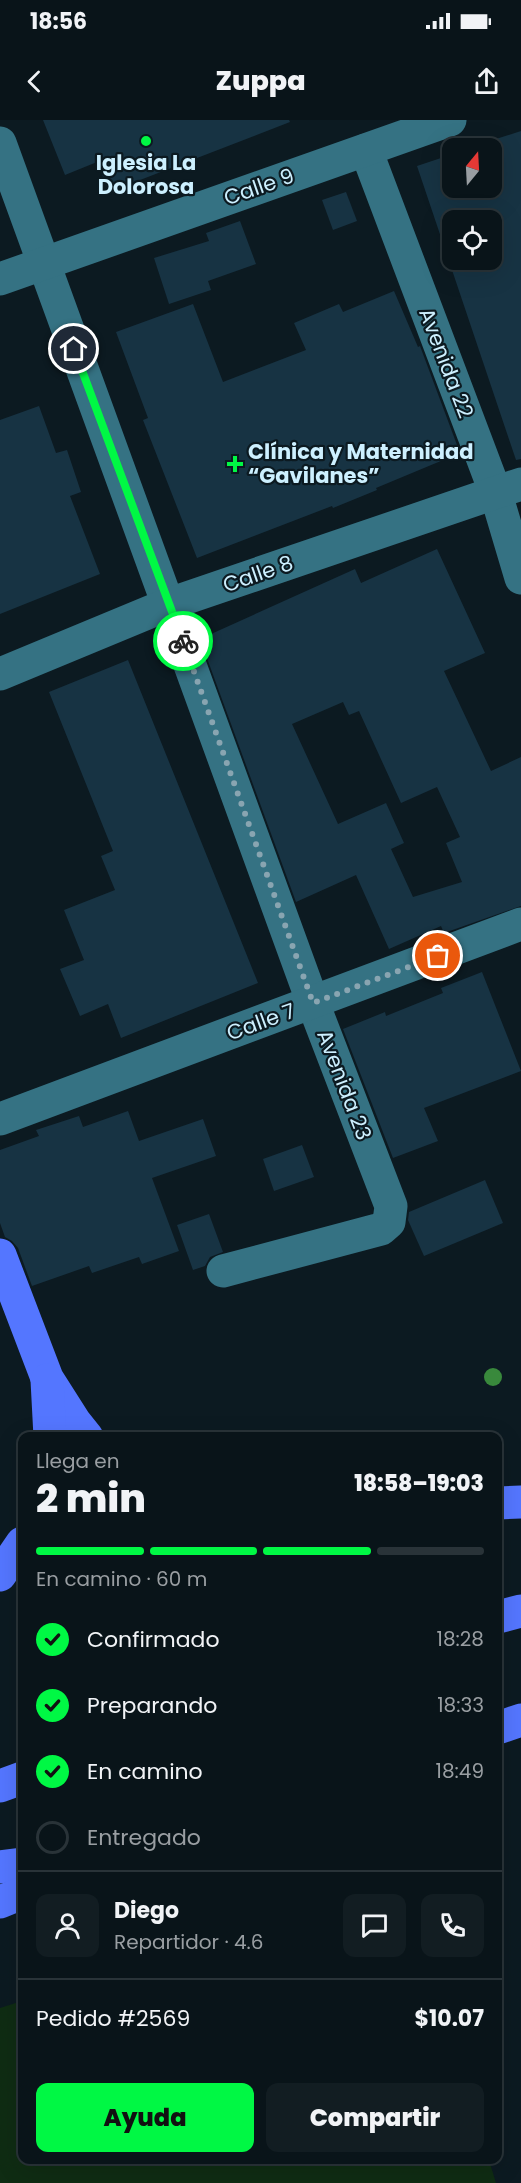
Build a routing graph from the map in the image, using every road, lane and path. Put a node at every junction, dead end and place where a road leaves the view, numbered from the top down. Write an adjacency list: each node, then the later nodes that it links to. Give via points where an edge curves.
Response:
1 (450, 120): 3 (street, Calle 9)
2 (0, 143): 4 (street, Avenida 23)
3 (366, 150): 4 (street, Calle 9); 6 (street, Avenida 22)
4 (42, 264): 5 (street, Calle 9); 8 (street, Avenida 23)
5 (0, 279)
6 (508, 489): 7 (street, Avenida 22); 8 (street, Calle 8)
7 (521, 578)
8 (169, 604): 9 (street, Calle 8); 11 (street, Avenida 23)
9 (0, 674)
10 (521, 924): 11 (street, Calle 7)
11 (313, 1003): 12 (street, Calle 7); 14 (street, Avenida 23, via 391,1206 389,1222 381,1229)
12 (0, 1119)
13 (0, 1255): 15 (main road)
14 (223, 1271)
15 (47, 1378): 16 (main road); 17 (main road)
16 (50, 1432)
17 (83, 1432)
18 (521, 1502): 19 (main road)
19 (502, 1503)
20 (18, 1549): 21 (main road)
21 (0, 1575)
22 (521, 1611): 23 (main road)
23 (502, 1616)
24 (521, 1720): 25 (main road)
25 (502, 1727)
26 (18, 1779): 27 (main road)
27 (0, 1786)
28 (18, 1865): 29 (main road)
29 (0, 1867)
30 (18, 1895): 31 (main road)
31 (0, 1902)

